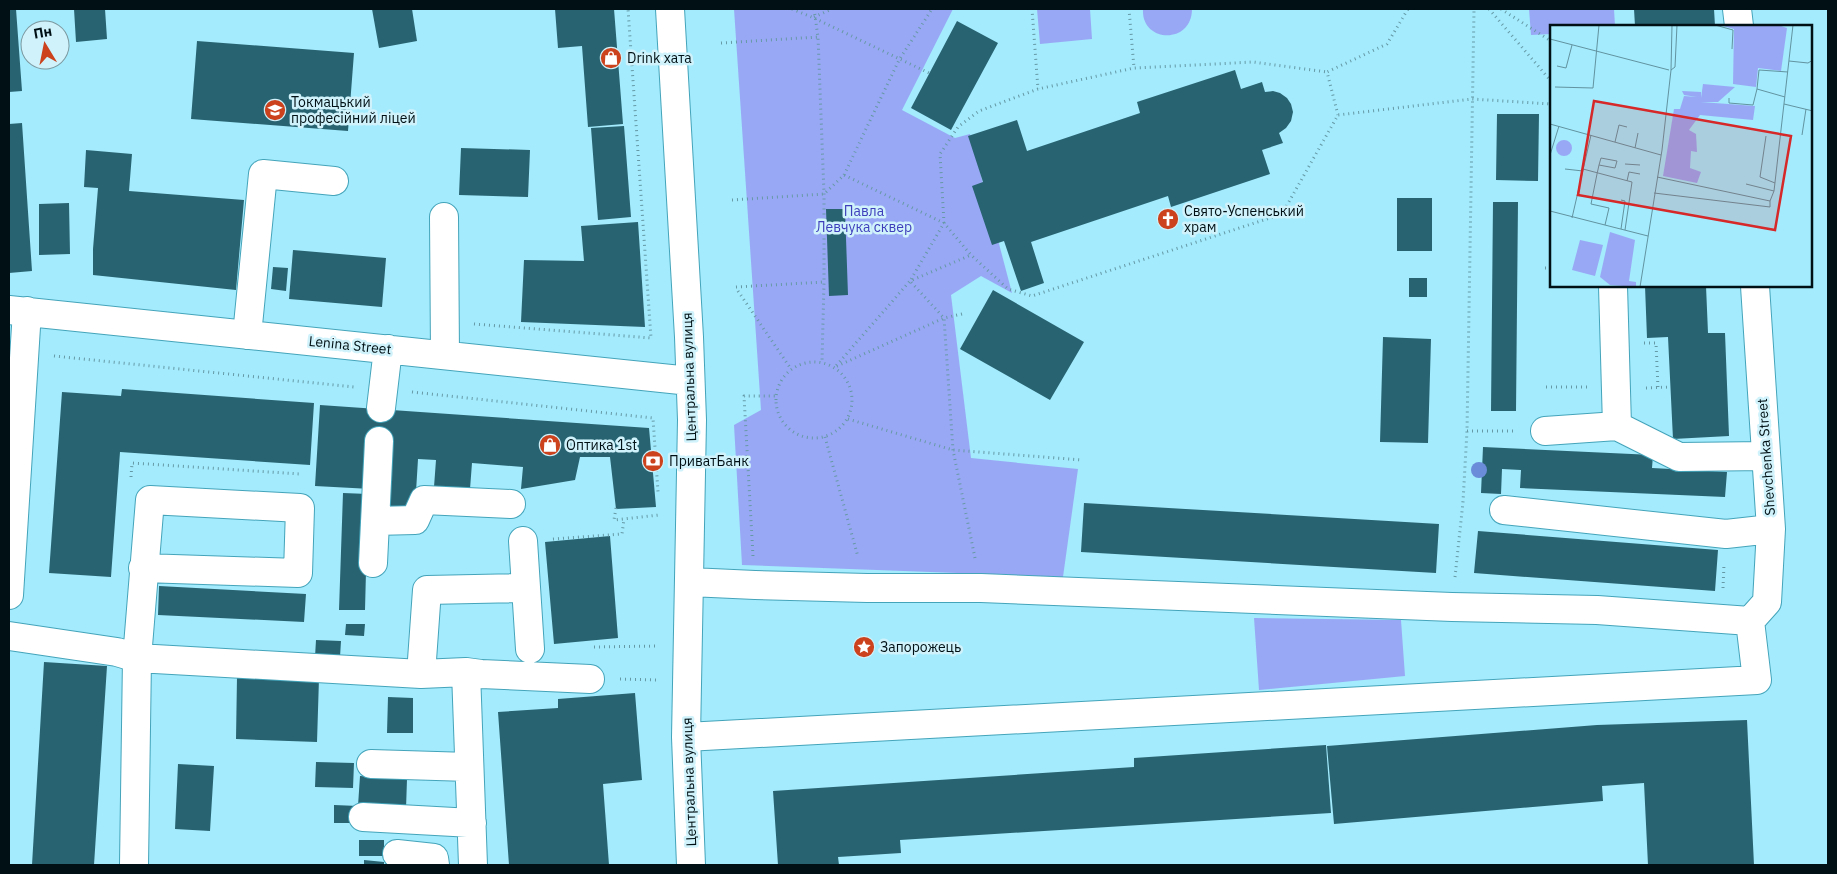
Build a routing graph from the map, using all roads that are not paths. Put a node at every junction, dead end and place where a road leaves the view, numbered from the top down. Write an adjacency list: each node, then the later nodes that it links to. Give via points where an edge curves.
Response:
1 (670, 9): 12 (street, Центральна вулиця)
2 (1738, 9): 3 (street)
3 (1739, 25)
4 (334, 181): 9 (street, via 263,174)
5 (444, 217): 11 (street)
6 (1613, 288): 14 (street)
7 (1755, 288): 17 (street, Shevchenka Street)
8 (18, 311): 9 (street, Lenina Street); 27 (street)
9 (247, 335): 10 (street, Lenina Street)
10 (388, 349): 11 (street, Lenina Street); 13 (street)
11 (445, 355): 12 (street, Lenina Street)
12 (690, 381): 25 (street, Центральна вулиця)
13 (381, 408)
14 (1617, 426): 15 (street); 17 (street, via 1679,457)
15 (1546, 431)
16 (378, 440): 20 (street)
17 (1766, 456): 21 (street, Shevchenka Street)
18 (511, 504): 20 (street, via 424,500 415,520)
19 (1504, 510): 21 (street, via 1726,534)
20 (375, 520): 23 (street)
21 (1771, 529): 28 (street, Shevchenka Street, via 1767,602)
22 (535, 540): 26 (street)
23 (373, 563)
24 (144, 568): 24 (street, via 298,573 300,508 150,500); 31 (street)
25 (690, 582): 28 (street, via 981,588 1598,610); 35 (street, Центральна вулиця)
26 (526, 588): 30 (street); 33 (street, via 427,590)
27 (9, 595)
28 (1750, 621): 35 (street, via 1757,680)
29 (9, 636): 31 (street, via 117,652)
30 (530, 649)
31 (137, 658): 33 (street); 41 (street)
32 (466, 672): 33 (street); 34 (street); 37 (street)
33 (421, 674)
34 (590, 679)
35 (686, 737): 44 (street, Центральна вулиця)
36 (371, 764): 37 (street)
37 (469, 767): 39 (street)
38 (363, 817): 39 (street)
39 (472, 823): 43 (street)
40 (397, 854): 42 (street, via 434,858)
41 (134, 865)
42 (435, 865)
43 (473, 865)
44 (691, 865)

